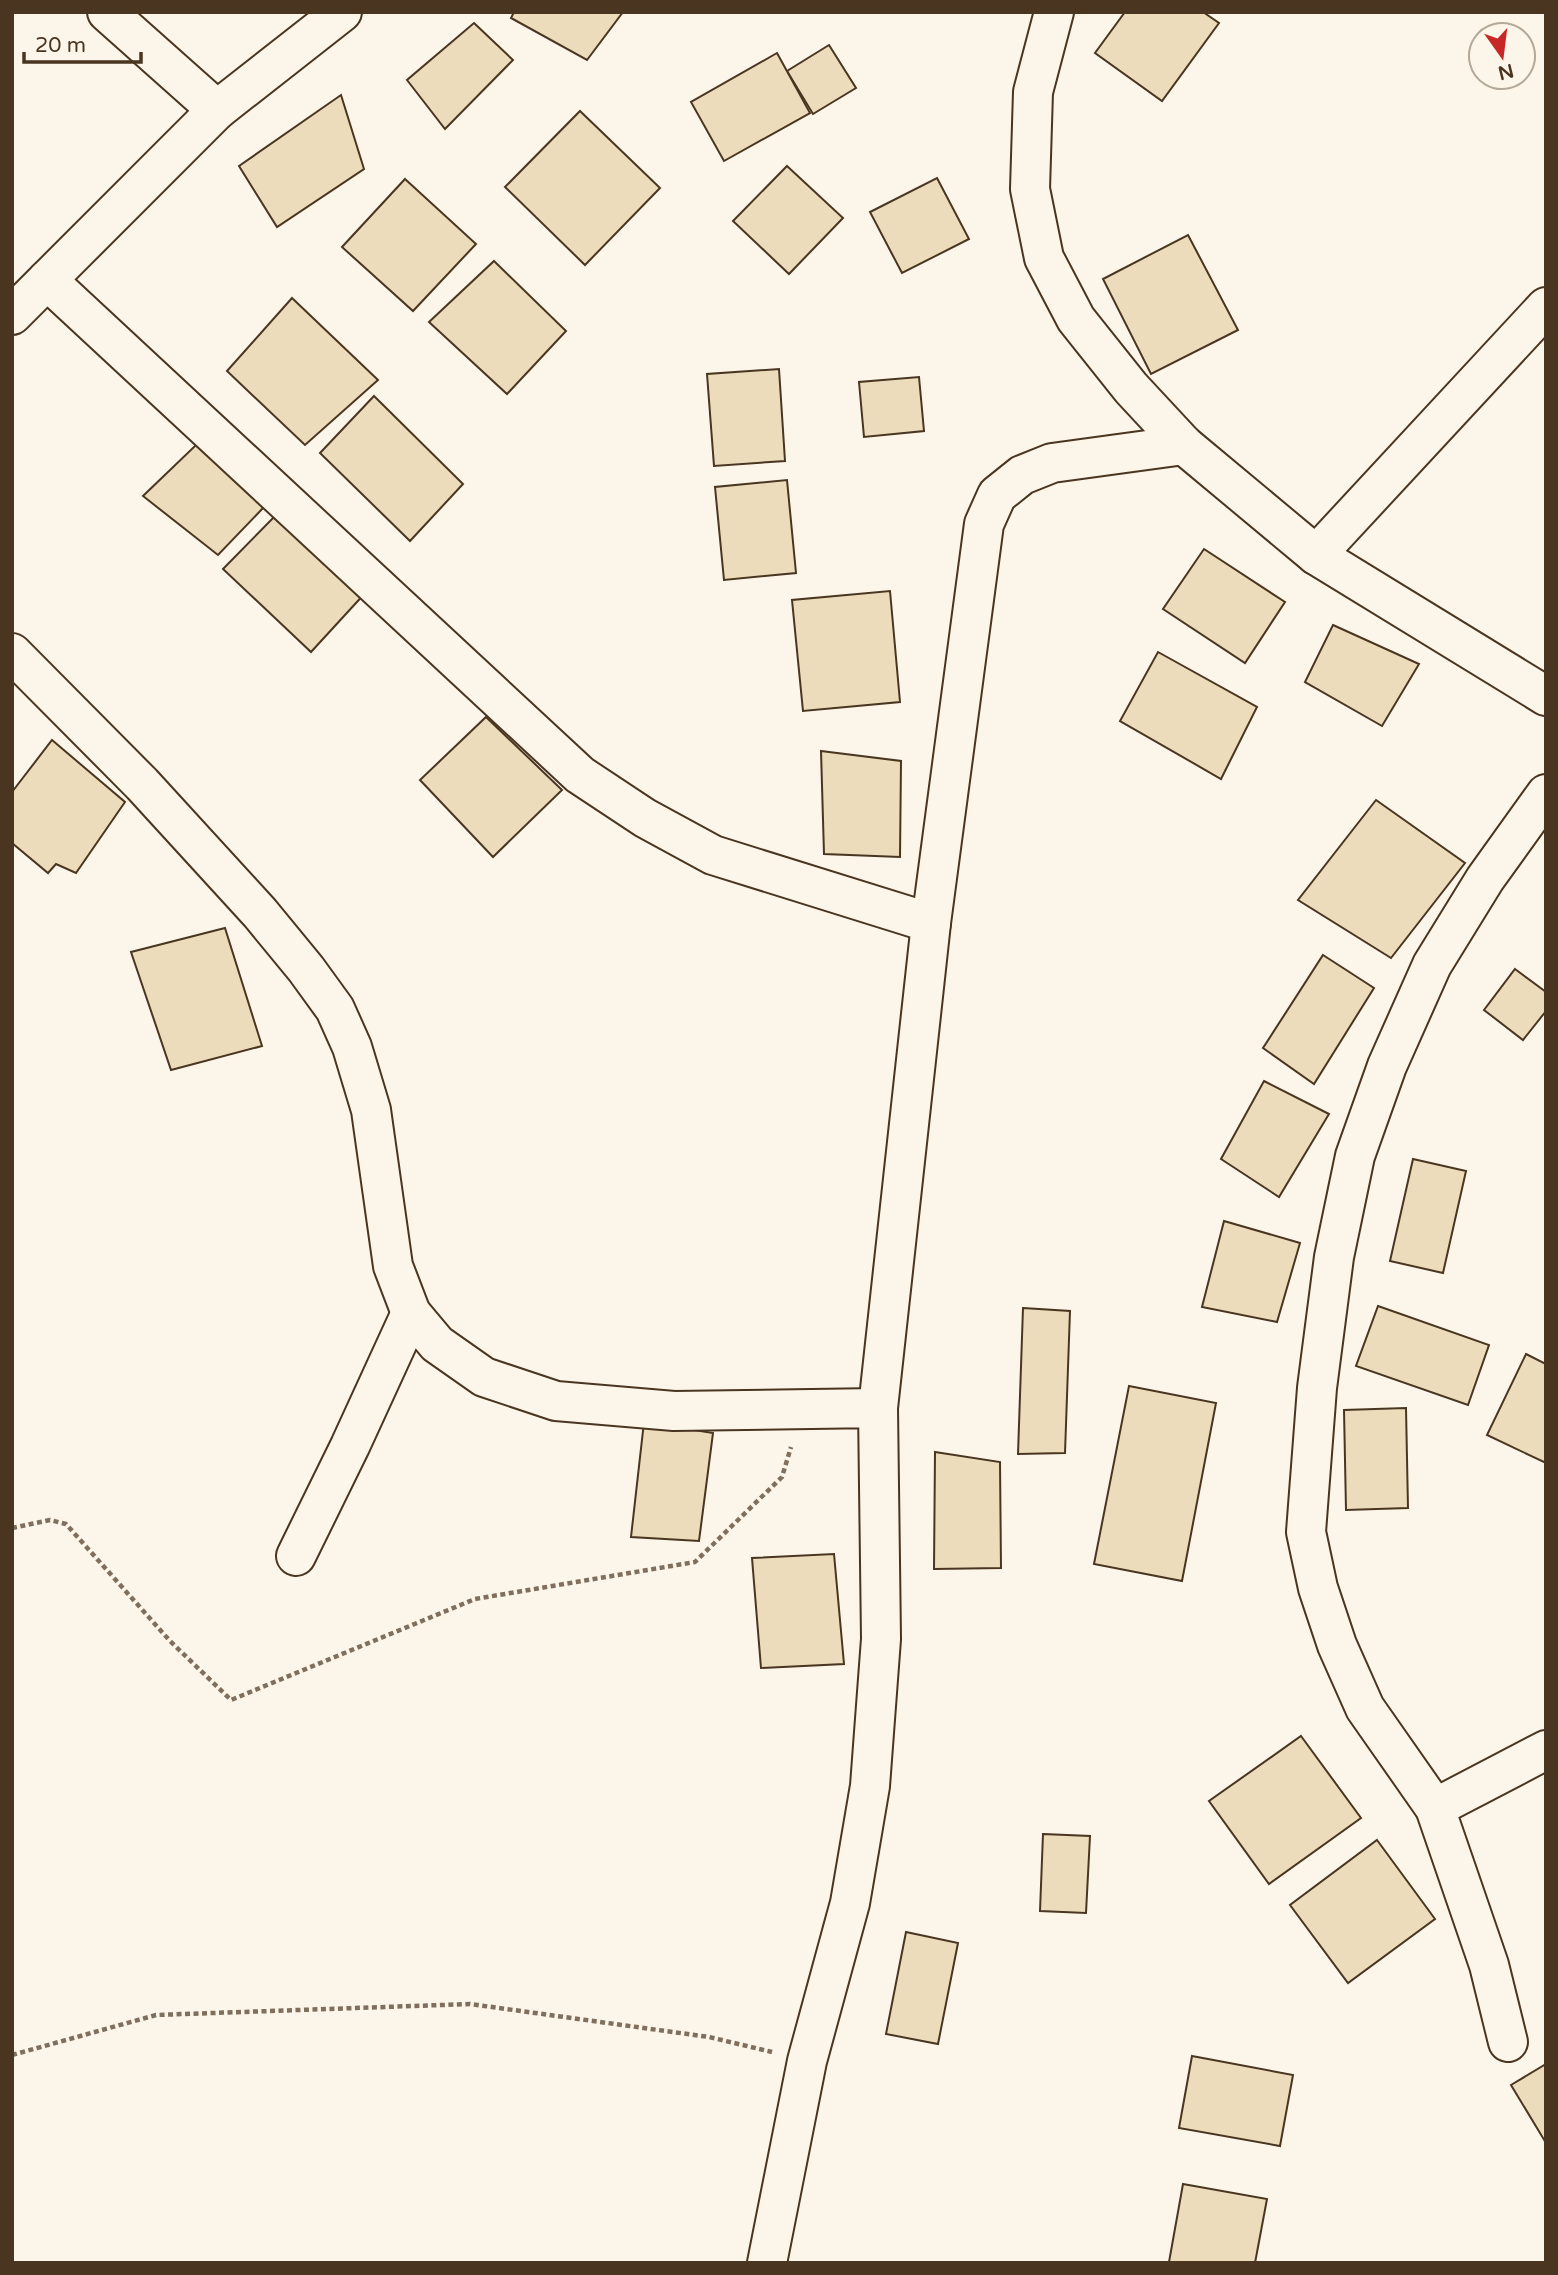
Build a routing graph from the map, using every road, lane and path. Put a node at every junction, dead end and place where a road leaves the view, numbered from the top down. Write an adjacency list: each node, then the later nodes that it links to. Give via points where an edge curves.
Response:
1 (107, 12): 4 (street)
2 (342, 12): 4 (street)
3 (1054, 12): 8 (street, via 1033,92 1030,190 1044,258 1076,319)
4 (217, 110): 5 (street)
5 (47, 280): 7 (street); 13 (street, via 579,775 713,855)
6 (1546, 307): 9 (street)
7 (12, 315)
8 (1184, 445): 9 (street); 13 (street, via 1052,463 1023,475 997,495 984,524)
9 (1316, 555): 11 (street)
10 (12, 653): 14 (street, via 152,793 260,913 335,1009 352,1047 370,1110 393,1266)
11 (1546, 696)
12 (1546, 794): 20 (street, via 1485,879 1432,965 1387,1066 1354,1156 1334,1257 1317,1388 1306,1532 1318,1588 1365,1708)
13 (930, 923): 16 (street)
14 (411, 1313): 15 (street, via 437,1344 484,1377 556,1401 674,1411); 18 (street)
15 (802, 1409): 16 (street); 17 (path, via 782,1477 695,1562 475,1599 232,1700 170,1641 66,1524 50,1520)
16 (877, 1409): 23 (street, via 881,1639 870,1786 850,1902)
17 (12, 1528)
18 (296, 1556)
19 (1546, 1750): 20 (street)
20 (1435, 1808): 21 (street, via 1489,1965)
21 (1508, 2042)
22 (12, 2055): 23 (path, via 156,2015 470,2004 709,2037)
23 (807, 2061): 24 (street)
24 (766, 2263)

